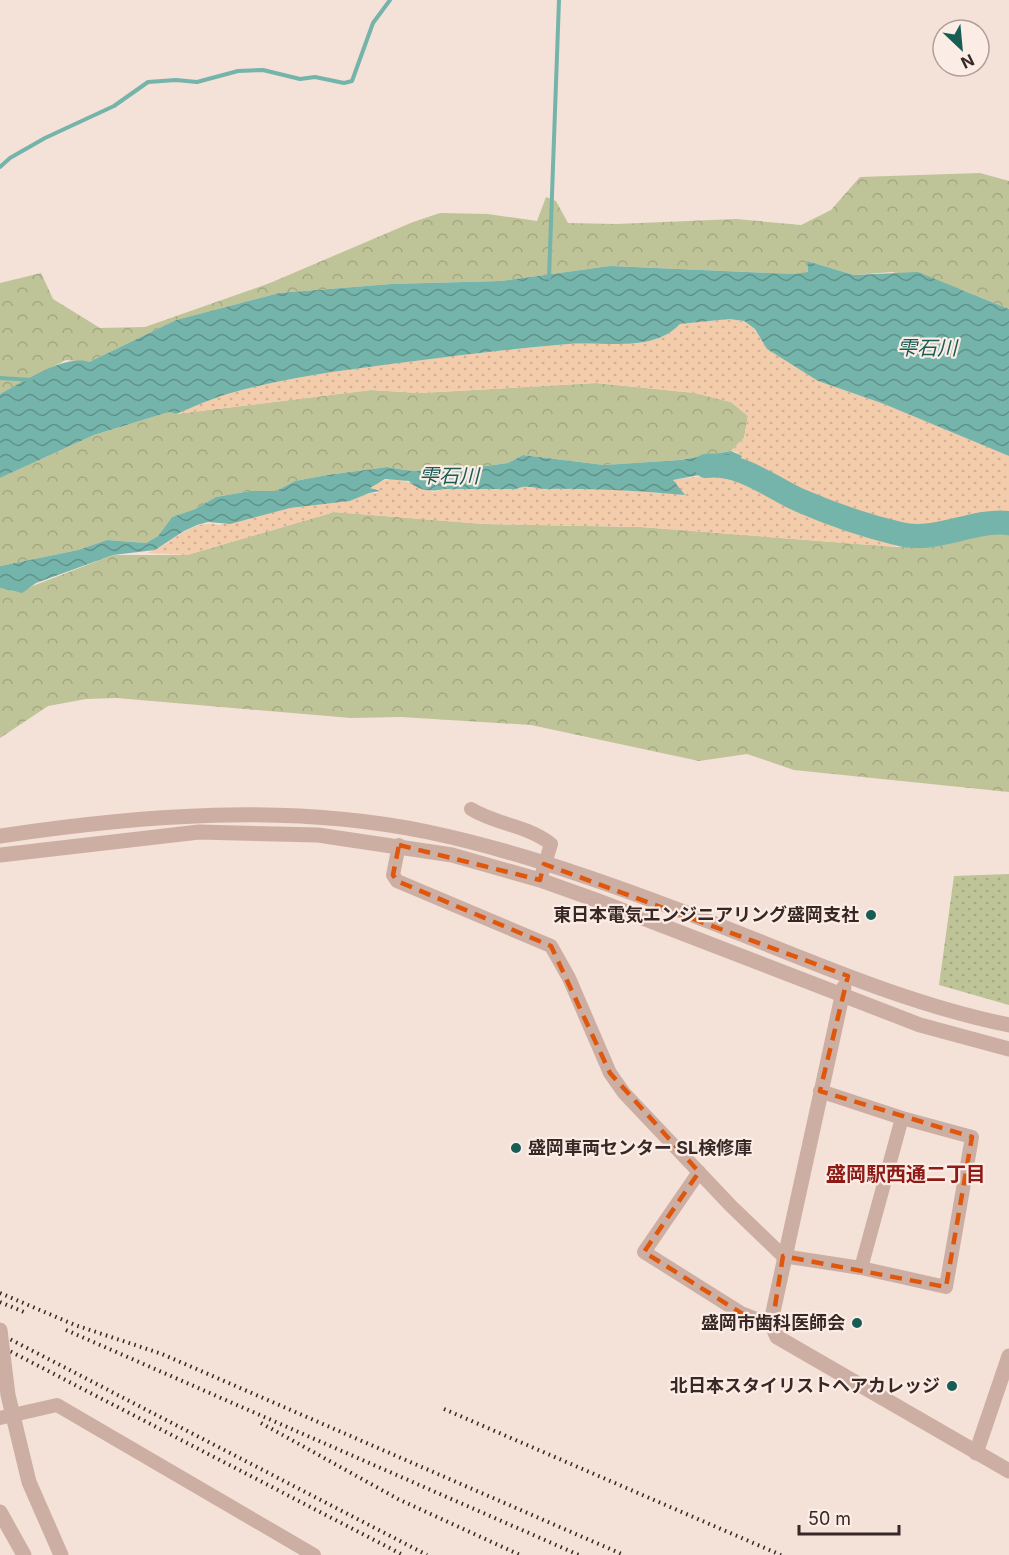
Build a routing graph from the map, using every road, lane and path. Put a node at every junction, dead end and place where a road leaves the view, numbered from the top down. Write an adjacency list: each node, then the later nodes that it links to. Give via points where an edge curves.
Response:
1 (471, 809): 5 (street, via 489,820 537,833 550,844)
2 (0, 836): 5 (street, via 178,816 250,815 345,820 427,832)
3 (399, 845): 4 (street, via 318,835 199,832); 6 (street, via 452,855); 13 (street, via 393,875 397,881 551,946 610,1073)
4 (0, 855)
5 (544, 864): 6 (street); 7 (street, via 667,905)
6 (540, 880): 8 (street)
7 (848, 976): 8 (street); 9 (street)
8 (842, 996): 10 (street, via 920,1024); 11 (street)
9 (1009, 1025)
10 (1009, 1049)
11 (820, 1091): 12 (street); 14 (street)
12 (903, 1118): 15 (street); 15 (street, via 972,1137 946,1287)
13 (699, 1172): 14 (street); 16 (street, via 644,1252 741,1313)
14 (783, 1256): 15 (street); 16 (street)
15 (861, 1268)
16 (772, 1325): 20 (street, via 777,1337)
17 (0, 1330): 24 (street, bridge, via 8,1395 29,1482)
18 (1009, 1356): 20 (street)
19 (0, 1418): 25 (street, via 57,1405)
20 (976, 1453): 21 (street)
21 (1009, 1471)
22 (0, 1512): 23 (street)
23 (24, 1555)
24 (61, 1555)
25 (314, 1555)

